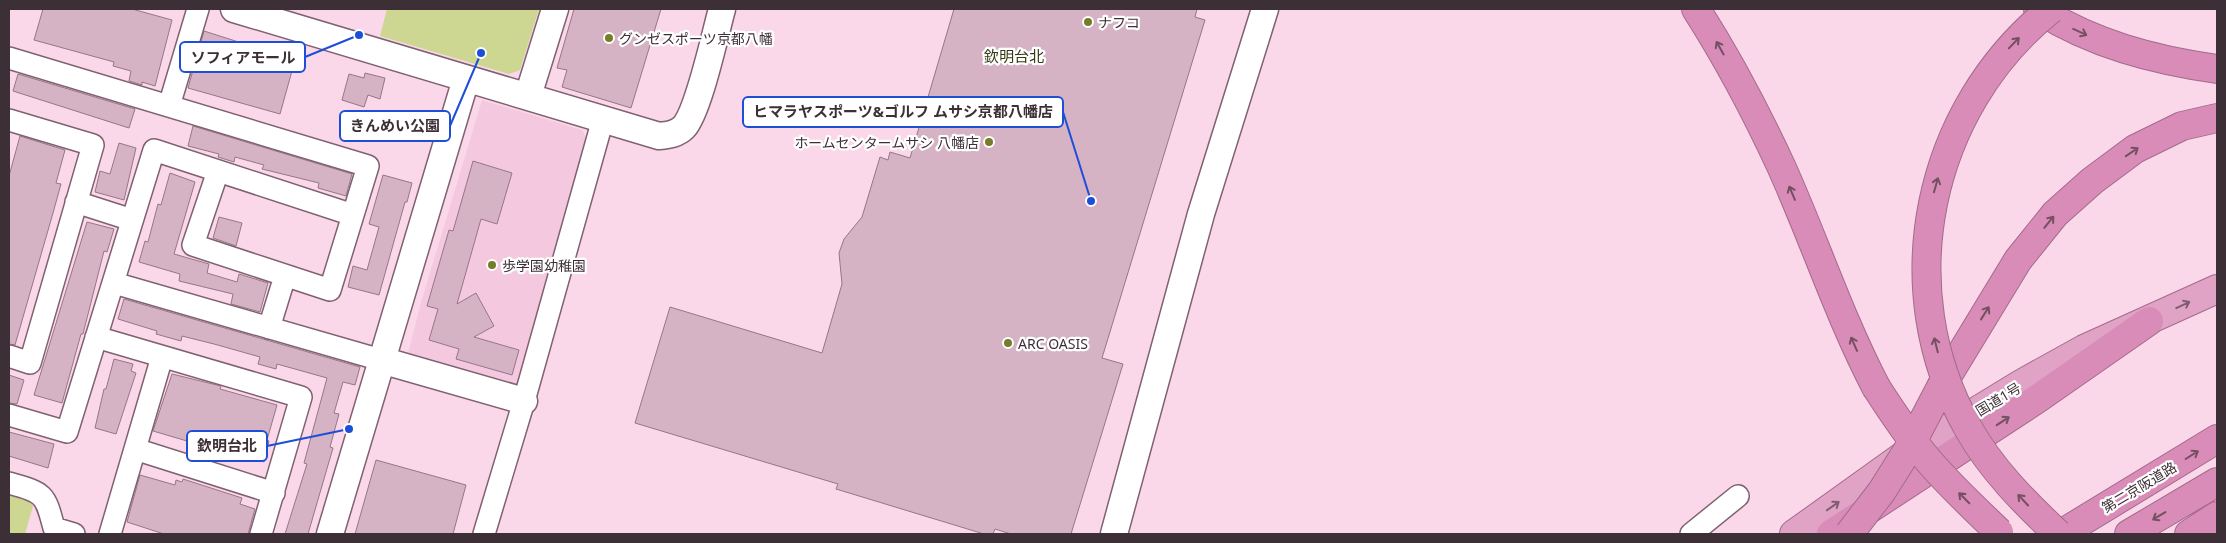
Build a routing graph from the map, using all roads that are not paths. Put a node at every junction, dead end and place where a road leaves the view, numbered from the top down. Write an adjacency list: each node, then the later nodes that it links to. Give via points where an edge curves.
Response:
1 (198, 9): 13 (street)
2 (234, 9): 11 (street)
3 (555, 9): 12 (street)
4 (722, 9): 15 (street, via 696,100 684,126 673,135 660,136)
5 (1265, 9): 43 (street, via 1201,214)
6 (1696, 9): 48 (highway, one-way to 6, bridge, via 1928,460 1876,387 1854,344 1749,99)
7 (2038, 9): 10 (highway, one-way to 10, via 2069,27 2117,47 2150,57)
8 (2051, 9): 49 (highway, one-way to 8, bridge, via 2022,499 1997,470 1960,412 1931,326 1926,269 1927,230 1936,185 1963,116 2008,49)
9 (9, 58): 13 (street)
10 (2217, 69)
11 (466, 79): 12 (street); 29 (street)
12 (528, 96): 15 (street)
13 (169, 106): 19 (street, via 368,166)
14 (2217, 118): 47 (highway, one-way to 14, bridge, via 1882,491 2018,260 2056,214 2092,181 2135,149 2182,126)
15 (603, 119): 30 (street)
16 (9, 120): 18 (street, via 93,145)
17 (218, 171): 19 (street); 20 (street, via 154,150); 21 (street, via 193,245)
18 (76, 202): 20 (street); 27 (street, via 30,363)
19 (353, 215): 21 (street, via 330,290)
20 (132, 220): 22 (street)
21 (285, 276): 25 (street)
22 (114, 283): 25 (street); 26 (street)
23 (2217, 289): 24 (highway, 国道1号, one-way to 23)
24 (2149, 321): 45 (highway, 国道1号, one-way to 24, via 1903,456 2022,384 2084,349); 46 (highway, one-way to 24)
25 (269, 328): 29 (street)
26 (96, 337): 28 (street); 31 (street, via 67,432)
27 (9, 356)
28 (162, 357): 33 (street); 36 (street, via 301,397)
29 (381, 360): 30 (street); 41 (street)
30 (524, 402): 42 (street)
31 (9, 415)
32 (2217, 439): 49 (highway, 第二京阪道路, one-way to 32)
33 (135, 449): 36 (street); 39 (street)
34 (9, 482): 38 (street, via 34,490 48,502 54,528)
35 (2217, 482): 50 (highway, one-way to 50)
36 (274, 493): 40 (street)
37 (1738, 496): 44 (street)
38 (74, 534)
39 (110, 534)
40 (261, 534)
41 (330, 534)
42 (484, 534)
43 (1114, 534)
44 (1691, 534)
45 (1794, 534)
46 (1831, 534)
47 (1849, 534)
48 (2002, 534)
49 (2060, 534)
50 (2129, 534)

